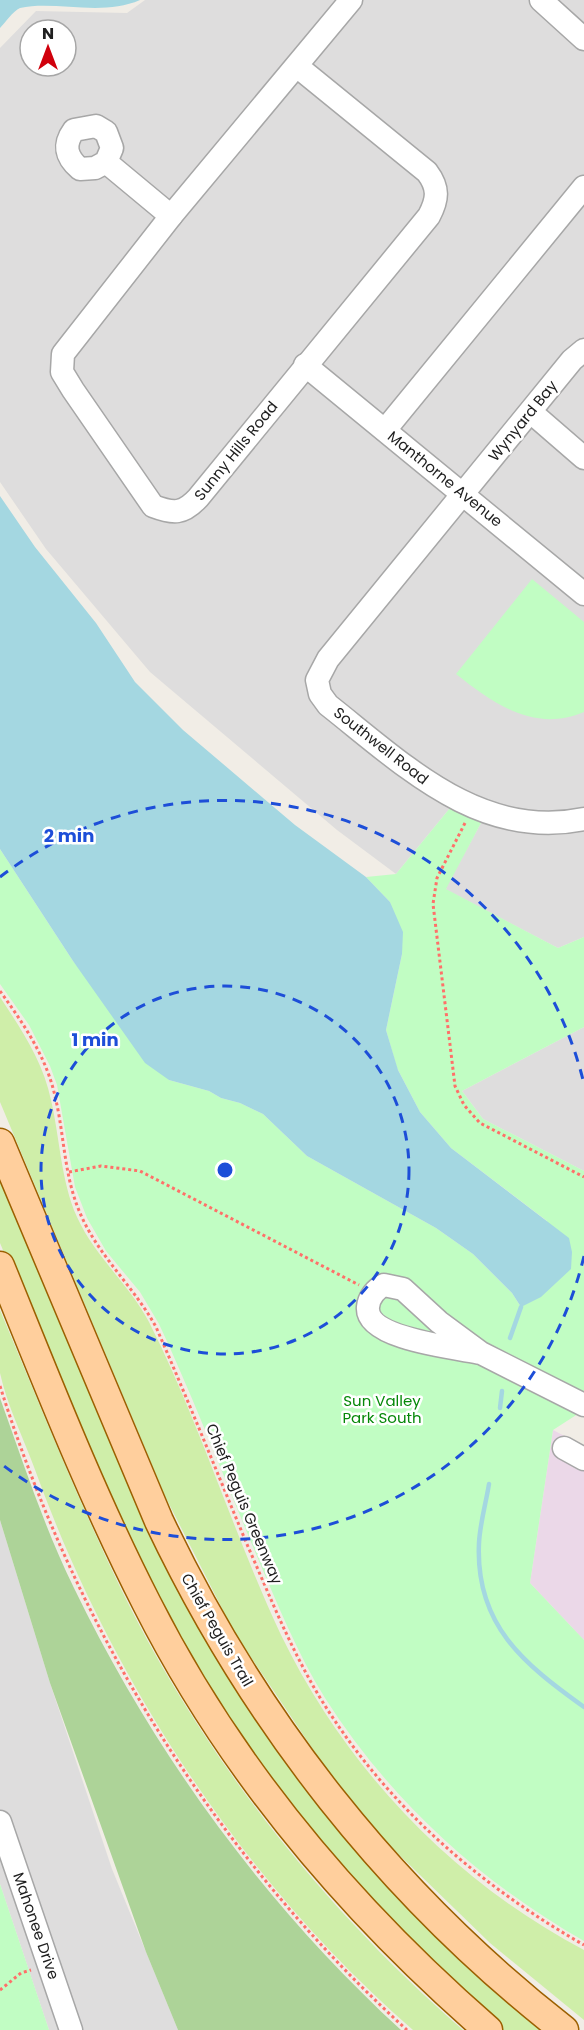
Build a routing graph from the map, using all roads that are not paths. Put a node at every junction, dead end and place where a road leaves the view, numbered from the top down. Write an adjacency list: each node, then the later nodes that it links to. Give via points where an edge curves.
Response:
1 (351, 0): 4 (street, Sunny Hills Road)
2 (541, 0): 3 (street)
3 (584, 39)
4 (298, 67): 7 (street, Sunny Hills Road); 9 (street, Sunny Hills Road, via 427,172 436,185 436,202 429,216)
5 (106, 162): 7 (street)
6 (584, 187): 11 (street)
7 (171, 216): 9 (street, Sunny Hills Road, via 63,354 62,372 153,506 172,513 186,511)
8 (584, 350): 10 (street, Wynyard Bay)
9 (306, 365): 11 (street, Manthorne Avenue)
10 (532, 413): 12 (street); 13 (street, Wynyard Bay)
11 (385, 430): 13 (street, Manthorne Avenue)
12 (584, 458)
13 (464, 494): 14 (street, Manthorne Avenue); 15 (street, Southwell Road, via 328,659 317,680 320,694 328,705 436,788 472,808 514,819)
14 (584, 594)
15 (584, 819)
16 (0, 1143): 23 (main road, Chief Peguis Trail, via 159,1521 243,1677 305,1767 381,1860 480,1960)
17 (0, 1266): 22 (main road, via 120,1548 209,1713 296,1834 345,1892)
18 (481, 1353): 18 (street, via 403,1289 384,1285 374,1292 369,1315 379,1327 408,1338); 19 (street)
19 (584, 1405)
20 (0, 1822): 21 (street, Mahonee Drive)
21 (71, 2030)
22 (488, 2030)
23 (564, 2030)

